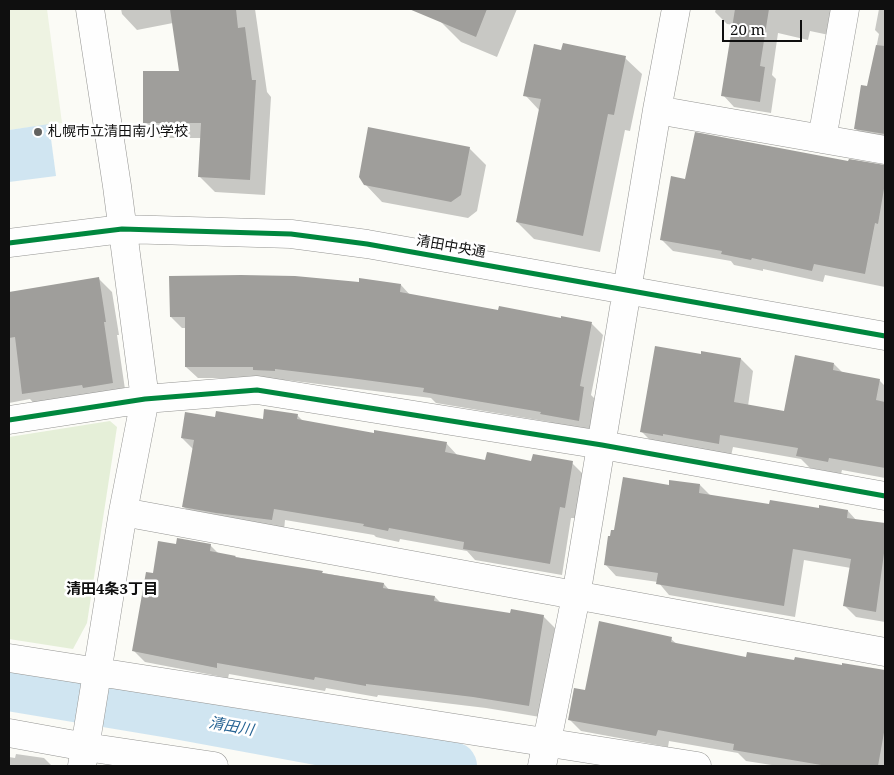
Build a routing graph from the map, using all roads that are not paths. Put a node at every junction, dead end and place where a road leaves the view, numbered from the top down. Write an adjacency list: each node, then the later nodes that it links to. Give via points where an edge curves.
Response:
1 (90, 9): 7 (street)
2 (676, 9): 4 (street)
3 (845, 9): 5 (street)
4 (657, 110): 5 (street); 9 (street)
5 (822, 139): 6 (street)
6 (885, 150)
7 (122, 229): 8 (street, 清田中央通); 9 (street, 清田中央通, via 291,234); 11 (street)
8 (9, 244)
9 (628, 289): 10 (street, 清田中央通); 13 (street)
10 (885, 336)
11 (145, 399): 12 (street); 13 (street, via 257,390); 15 (street)
12 (9, 420)
13 (602, 445): 14 (street); 16 (street)
14 (885, 496)
15 (123, 512): 16 (street); 19 (street)
16 (576, 596): 17 (street); 22 (street)
17 (885, 652)
18 (9, 658): 19 (street)
19 (96, 678): 21 (street); 22 (street)
20 (9, 733): 21 (street)
21 (85, 747): 23 (street)
22 (544, 756): 24 (street)
23 (214, 766)
24 (697, 766)

